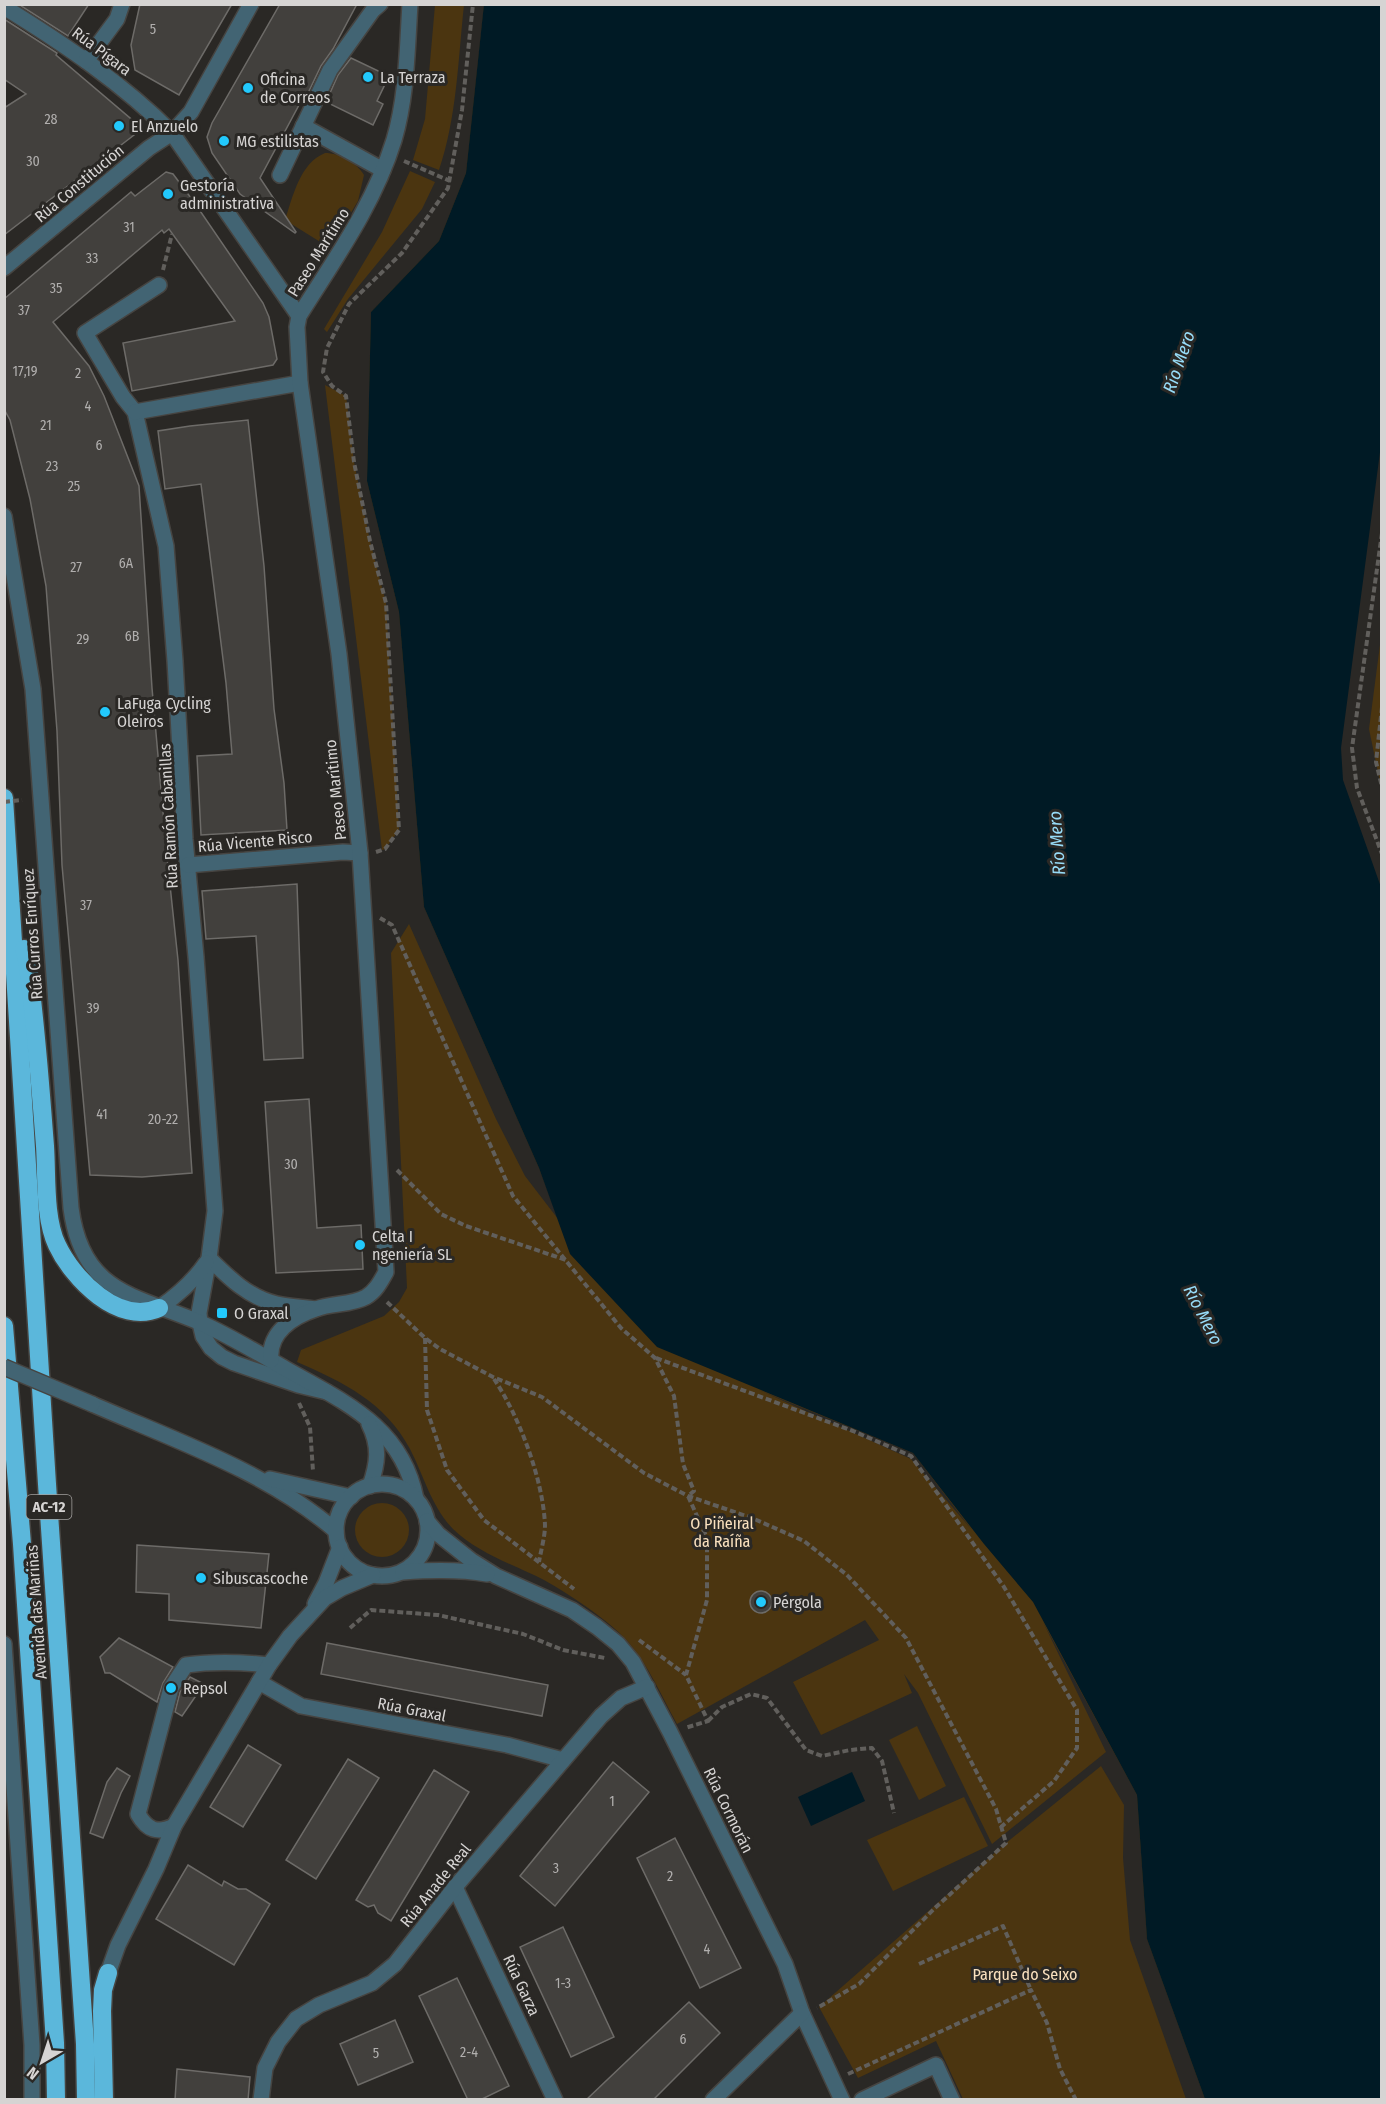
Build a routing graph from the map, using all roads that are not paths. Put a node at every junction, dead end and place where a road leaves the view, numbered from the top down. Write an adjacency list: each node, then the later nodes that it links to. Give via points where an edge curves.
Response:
1 (122, 4): 6 (street, via 117,19)
2 (251, 4): 8 (street, Rúa Constitución, via 191,112)
3 (380, 4): 7 (street, via 330,70)
4 (410, 4): 9 (street, Paseo Marítimo, via 405,88)
5 (4, 7): 6 (street, Rúa Pígara)
6 (86, 61): 8 (street, Rúa Pígara)
7 (303, 126): 9 (street); 10 (street)
8 (172, 133): 11 (street, Rúa Constitución); 13 (street, Rúa Pígara)
9 (383, 170): 13 (street, Paseo Marítimo, via 367,208)
10 (279, 174)
11 (4, 268)
12 (159, 285): 15 (street, Rúa Ramón Cabanillas, via 85,333)
13 (299, 316): 14 (street, Paseo Marítimo)
14 (300, 383): 15 (street); 18 (street, Paseo Marítimo, via 339,654)
15 (135, 412): 19 (street, Rúa Ramón Cabanillas, via 166,546)
16 (4, 516): 22 (street, Rúa Curros Enríquez, via 33,689 74,1226 82,1250 111,1285)
17 (10, 800): 20 (highway, Avenida das Mariñas / AC-12)
18 (360, 853): 19 (street, Rúa Vicente Risco); 23 (street, Paseo Marítimo, via 386,1272 365,1298)
19 (188, 865): 21 (street, Rúa Ramón Cabanillas, via 215,1211)
20 (13, 915): 22 (highway, via 30,978 49,1209 57,1244 68,1264 100,1298 132,1313 149,1313); 53 (highway, Avenida das Mariñas / AC-12)
21 (209, 1258): 22 (street, Rúa Ramón Cabanillas, via 195,1279); 23 (street, via 230,1278 261,1298); 24 (street)
22 (159, 1308): 24 (street, Rúa Curros Enríquez)
23 (315, 1309): 26 (street, Paseo Marítimo, via 275,1335)
24 (200, 1323): 26 (street, Rúa Curros Enríquez); 28 (street, via 203,1336 222,1357)
25 (4, 1326): 52 (highway, Avenida das Mariñas / AC-12, via 22,1544)
26 (271, 1360): 28 (street, Rúa Curros Enríquez)
27 (4, 1367): 30 (street, bridge)
28 (327, 1392): 29 (street)
29 (367, 1419): 31 (street, via 378,1451); 33 (street, via 399,1452)
30 (253, 1475): 32 (street); 35 (street)
31 (370, 1486): 32 (street); 33 (street, via 394,1486)
32 (351, 1497): 35 (street, via 340,1512)
33 (416, 1499): 34 (street)
34 (427, 1521): 37 (street, via 426,1545 421,1556); 39 (street, Rúa Cormorán, via 446,1541)
35 (336, 1531): 36 (street)
36 (340, 1547): 38 (street, via 353,1566); 40 (street)
37 (403, 1572): 38 (street); 39 (street, Rúa Cormorán, via 468,1570)
38 (373, 1575): 40 (street, via 342,1588)
39 (496, 1576): 44 (street, Rúa Cormorán, via 572,1610 618,1644)
40 (309, 1614): 42 (street)
41 (4, 1644): 51 (street, via 32,2045)
42 (269, 1665): 43 (street); 46 (street, via 240,1661 186,1665 171,1688 138,1814 153,1830 164,1831)
43 (259, 1682): 45 (street, Rúa Graxal, via 301,1707 507,1745); 46 (street)
44 (647, 1687): 45 (street, Rúa Anade Real, via 611,1706); 49 (street, Rúa Cormorán, via 785,1964)
45 (563, 1760): 47 (street, Rúa Anade Real)
46 (174, 1826): 48 (street)
47 (455, 1887): 55 (street, Rúa Anade Real, via 395,1964 372,1983 296,2019 265,2068); 56 (street, Rúa Garza)
48 (108, 1973): 54 (highway, via 102,2011)
49 (802, 2013): 57 (street); 58 (street, Rúa Cormorán)
50 (894, 2093): 59 (street); 60 (street, via 936,2065)
51 (32, 2100)
52 (56, 2100)
53 (86, 2100)
54 (104, 2100)
55 (261, 2100)
56 (555, 2100)
57 (713, 2100)
58 (842, 2100)
59 (862, 2100)
60 (952, 2100)

